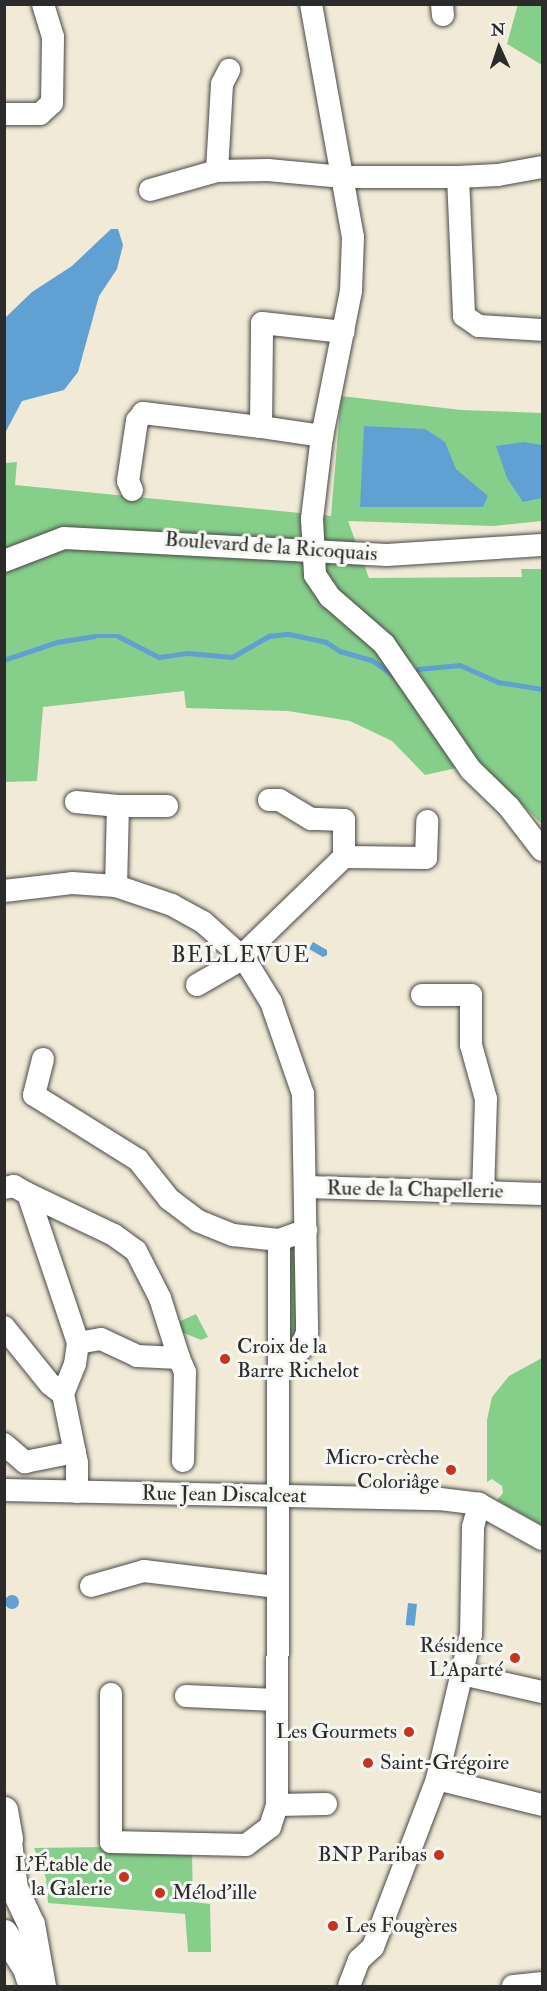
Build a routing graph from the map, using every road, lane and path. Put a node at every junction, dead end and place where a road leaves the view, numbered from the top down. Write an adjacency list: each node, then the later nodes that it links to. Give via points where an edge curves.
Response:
1 (43, 4): 4 (street, via 53,37 52,103 40,114)
2 (311, 4): 7 (street)
3 (229, 70): 6 (street, via 222,84)
4 (4, 114)
5 (543, 167): 8 (street)
6 (217, 171): 7 (street, via 268,170); 9 (street)
7 (343, 177): 8 (street); 11 (street, via 353,237 351,291)
8 (458, 177): 10 (street, via 464,316 479,326)
9 (150, 190)
10 (543, 330)
11 (344, 333): 12 (street, via 262,323); 13 (street)
12 (261, 427): 13 (street); 14 (street, via 143,413 136,421 128,481)
13 (322, 436): 16 (street)
14 (132, 490)
15 (543, 545): 16 (street, Boulevard de la Ricoquais, via 409,554)
16 (312, 552): 17 (street, Boulevard de la Ricoquais, via 126,538 64,538); 23 (street, via 315,575 330,597 384,644 471,770 509,807)
17 (4, 561)
18 (269, 800): 24 (street, via 279,800 311,819 344,820)
19 (76, 802): 20 (street)
20 (118, 806): 21 (street); 25 (street)
21 (166, 806)
22 (427, 820): 24 (street, via 426,858)
23 (543, 850)
24 (344, 857): 27 (street)
25 (116, 886): 26 (street, via 72,883); 27 (street, via 172,905 203,922)
26 (4, 891)
27 (241, 956): 28 (street); 31 (street, via 271,1002 303,1094)
28 (197, 985)
29 (422, 995): 34 (street, via 471,995 471,1045 486,1099)
30 (44, 1059): 37 (street, via 34,1095 138,1160 169,1199 198,1221 233,1235)
31 (306, 1187): 34 (street, Rue de la Chapellerie); 36 (street)
32 (4, 1188): 35 (street, via 14,1186)
33 (536, 1191): 34 (street, Rue de la Chapellerie)
34 (483, 1192)
35 (28, 1194): 39 (street); 40 (street, via 123,1239 136,1251 160,1298)
36 (306, 1230): 37 (street); 41 (street, via 307,1332 301,1349)
37 (279, 1240): 41 (street)
38 (4, 1327): 42 (street, via 50,1384)
39 (78, 1343): 40 (street, via 101,1339 137,1356); 42 (street, via 75,1364)
40 (179, 1358): 45 (street, via 184,1372)
41 (281, 1363): 48 (street)
42 (63, 1394): 44 (street)
43 (4, 1444): 44 (street, via 26,1462)
44 (75, 1452): 47 (street)
45 (183, 1461)
46 (4, 1490): 47 (street, Rue Jean Discalceat)
47 (77, 1492): 48 (street, Rue Jean Discalceat)
48 (279, 1496): 49 (street, Rue Jean Discalceat, via 440,1498); 52 (street)
49 (479, 1504): 50 (street, Rue Jean Discalceat); 53 (street, via 473,1527 471,1634)
50 (543, 1539)
51 (91, 1586): 52 (street, via 144,1571)
52 (277, 1587): 57 (street)
53 (462, 1674): 54 (street); 58 (street)
54 (543, 1692)
55 (111, 1694): 60 (street, via 111,1842 246,1845 270,1827)
56 (186, 1696): 57 (street)
57 (276, 1700): 60 (street)
58 (437, 1779): 61 (street); 68 (street, via 374,1947 359,1960)
59 (326, 1804): 60 (street)
60 (277, 1805)
61 (543, 1805)
62 (4, 1810): 63 (main road)
63 (6, 1841): 67 (main road, via 14,1888 31,1924)
64 (4, 1933): 66 (main road, via 26,1968)
65 (543, 1983): 69 (street)
66 (32, 1986)
67 (42, 1986)
68 (349, 1986)
69 (513, 1986)

